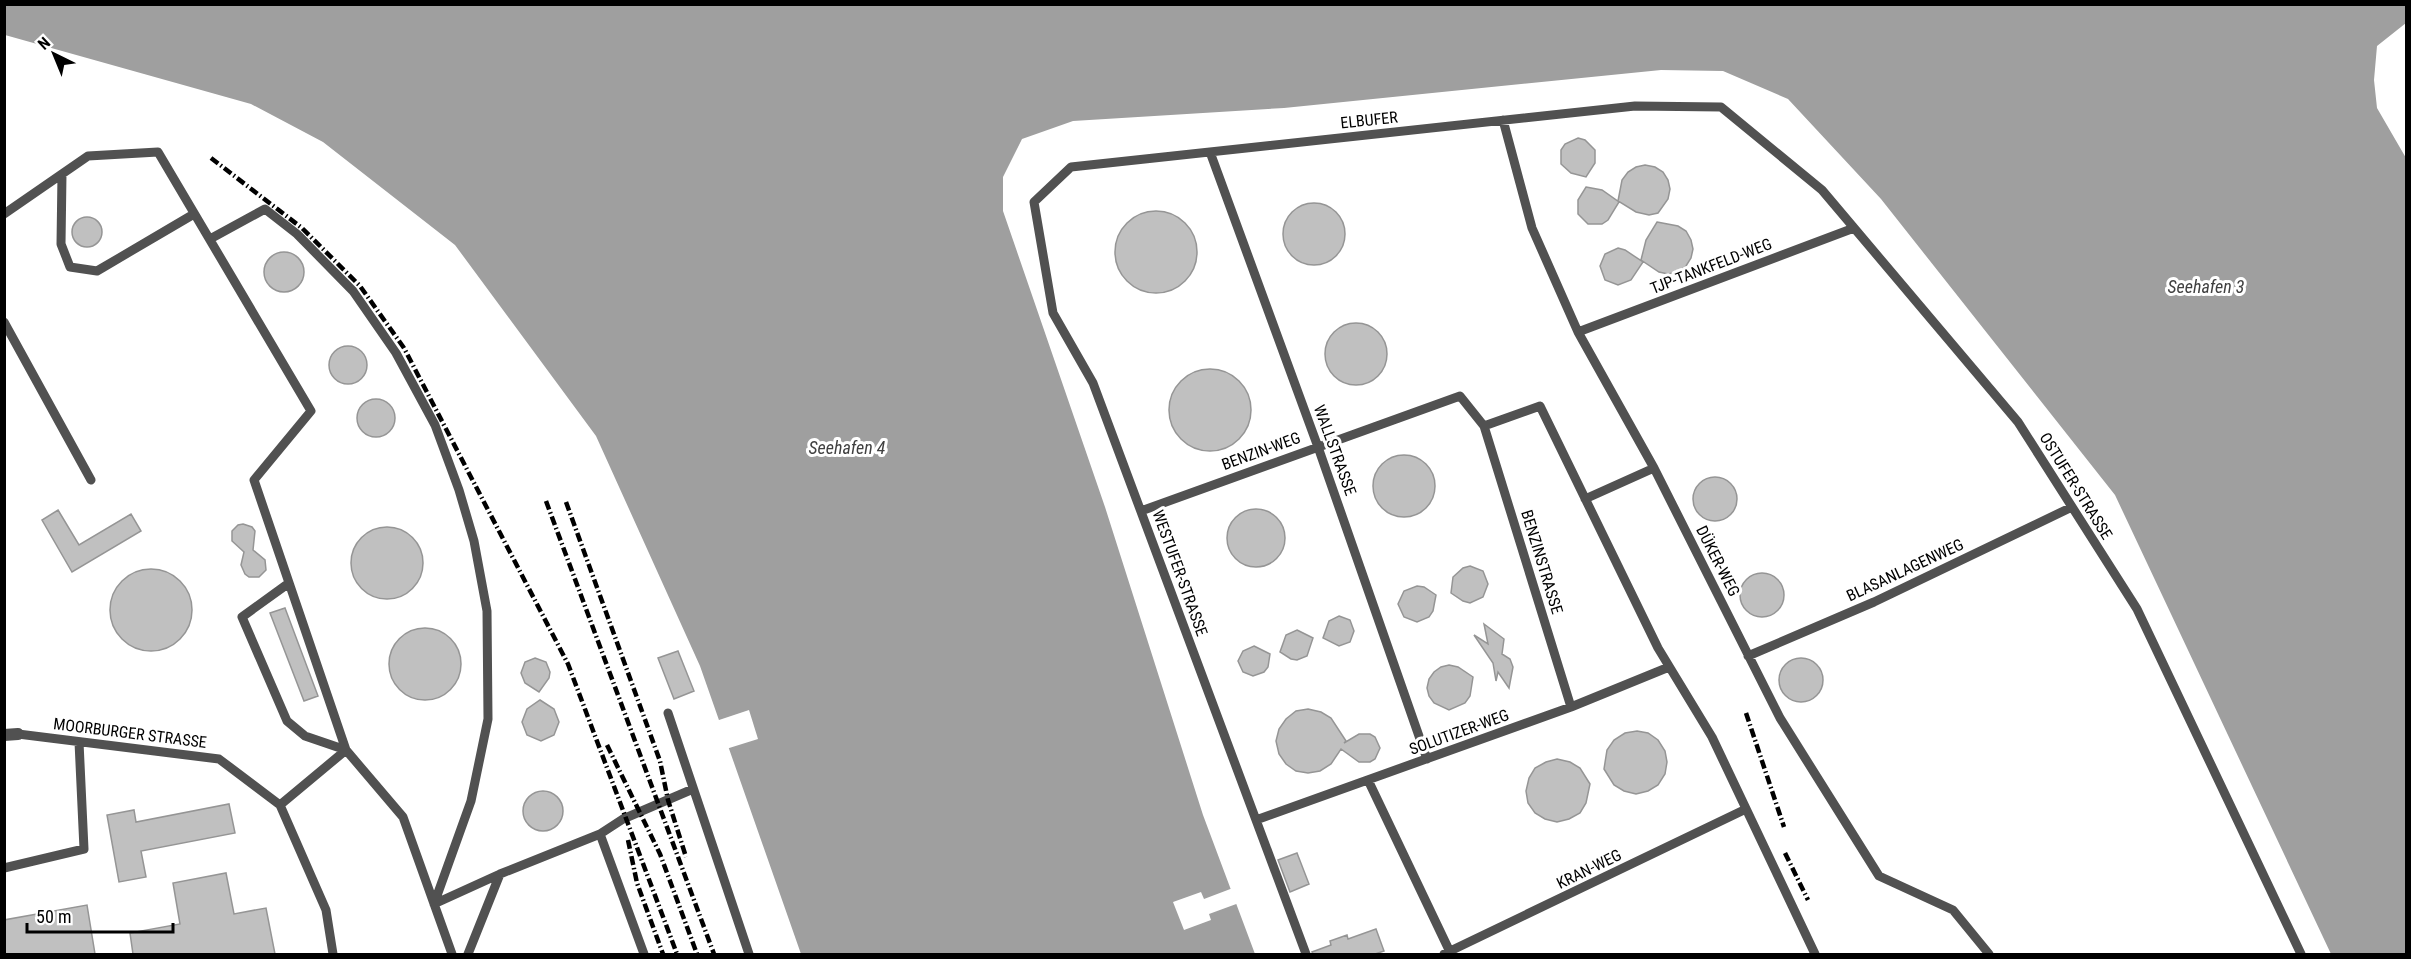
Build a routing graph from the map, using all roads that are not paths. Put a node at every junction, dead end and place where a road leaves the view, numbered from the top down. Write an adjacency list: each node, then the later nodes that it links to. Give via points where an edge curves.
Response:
1 (1721, 107): 2 (lane, ELBUFER, via 1635,106); 8 (lane, OSTUFER-STRASSE, via 1821,190)
2 (1503, 120): 3 (lane, ELBUFER); 11 (lane, DÜKER-WEG, via 1532,228)
3 (1210, 152): 5 (lane, ELBUFER, via 1071,167); 13 (lane, WALLSTRASSE)
4 (62, 174): 6 (lane); 7 (lane, via 88,156 158,152); 7 (lane, via 61,243 70,267 97,271)
5 (1034, 202): 18 (lane, WESTUFER-STRASSE, via 1053,313 1093,383)
6 (4, 214)
7 (194, 214): 9 (lane)
8 (1854, 228): 11 (lane, TJP-TANKFELD-WEG); 17 (lane, OSTUFER-STRASSE, via 2018,422)
9 (210, 239): 19 (lane, via 311,411 254,480); 37 (lane, via 265,209 297,234 353,291 396,353 435,425 459,490 474,541 487,611 488,719 471,801)
10 (4, 322): 15 (lane)
11 (1578, 332): 14 (lane, DÜKER-WEG)
12 (1484, 426): 13 (lane, BENZIN-WEG, via 1460,396); 16 (lane, via 1540,406); 22 (lane, BENZINSTRASSE)
13 (1318, 447): 18 (lane, BENZIN-WEG); 28 (lane, WALLSTRASSE)
14 (1654, 468): 16 (lane); 20 (lane, DÜKER-WEG)
15 (91, 480)
16 (1585, 499): 21 (lane)
17 (2072, 507): 20 (lane, BLASANLAGENWEG, via 1874,602); 47 (lane, OSTUFER-STRASSE, via 2137,609)
18 (1141, 511): 33 (lane, WESTUFER-STRASSE)
19 (289, 583): 27 (lane); 27 (lane, via 242,617 287,721 305,736)
20 (1749, 656): 46 (lane, DÜKER-WEG, via 1780,718 1879,876 1953,910)
21 (1669, 667): 22 (lane, SOLUTIZER-WEG); 32 (lane, via 1712,737)
22 (1571, 707): 28 (lane, SOLUTIZER-WEG)
23 (668, 713): 30 (lane)
24 (18, 734): 25 (street); 26 (lane, MOORBURGER STRASSE)
25 (4, 735)
26 (79, 742): 31 (lane, MOORBURGER STRASSE, via 219,759); 35 (lane, via 84,849)
27 (346, 750): 31 (lane); 37 (lane, via 404,817)
28 (1426, 759): 29 (lane, SOLUTIZER-WEG)
29 (1368, 780): 33 (lane, SOLUTIZER-WEG); 38 (lane)
30 (693, 789): 34 (lane, via 623,819); 43 (lane)
31 (280, 805): 39 (lane, MOORBURGER STRASSE, via 326,910)
32 (1746, 809): 38 (lane, KRAN-WEG); 45 (lane)
33 (1256, 820): 44 (lane, WESTUFER-STRASSE)
34 (600, 834): 36 (lane); 42 (lane)
35 (4, 868)
36 (500, 874): 37 (lane); 41 (lane)
37 (434, 904): 40 (lane)
38 (1447, 953)
39 (333, 954)
40 (452, 954)
41 (468, 954)
42 (644, 954)
43 (749, 954)
44 (1306, 954)
45 (1815, 954)
46 (1989, 954)
47 (2301, 954)

